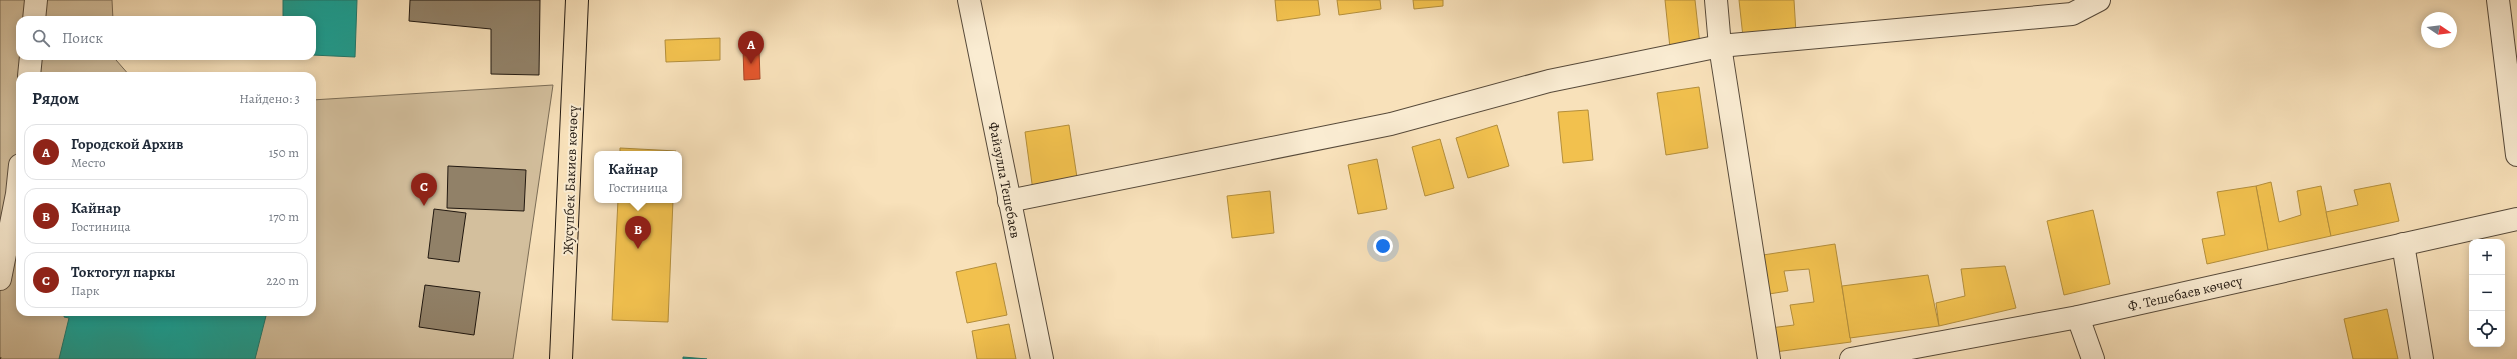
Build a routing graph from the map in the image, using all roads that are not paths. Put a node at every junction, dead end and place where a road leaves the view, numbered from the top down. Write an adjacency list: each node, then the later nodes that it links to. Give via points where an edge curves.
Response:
1 (36, 0): 7 (street)
2 (577, 0): 18 (highway, Жусупбек Бакиев көчөсү)
3 (969, 0): 13 (street, Файзулла Тешебаев)
4 (1716, 0): 8 (street)
5 (2099, 0): 8 (street, via 2072,14)
6 (2498, 0): 11 (street)
7 (34, 16)
8 (1720, 46): 13 (street, via 1549,81 1391,124); 20 (street)
9 (31, 60): 10 (street)
10 (29, 72)
11 (2517, 155)
12 (16, 199): 16 (street)
13 (1009, 201): 19 (street, Файзулла Тешебаев)
14 (2517, 219): 15 (street, Ф. Тешебаев көчөсү)
15 (2403, 244): 17 (street, Ф. Тешебаев көчөсү); 23 (street)
16 (0, 279)
17 (2078, 317): 21 (street, Ф. Тешебаев көчөсү); 22 (street)
18 (561, 359)
19 (1042, 359)
20 (1769, 359)
21 (1851, 359)
22 (2093, 359)
23 (2422, 359)

